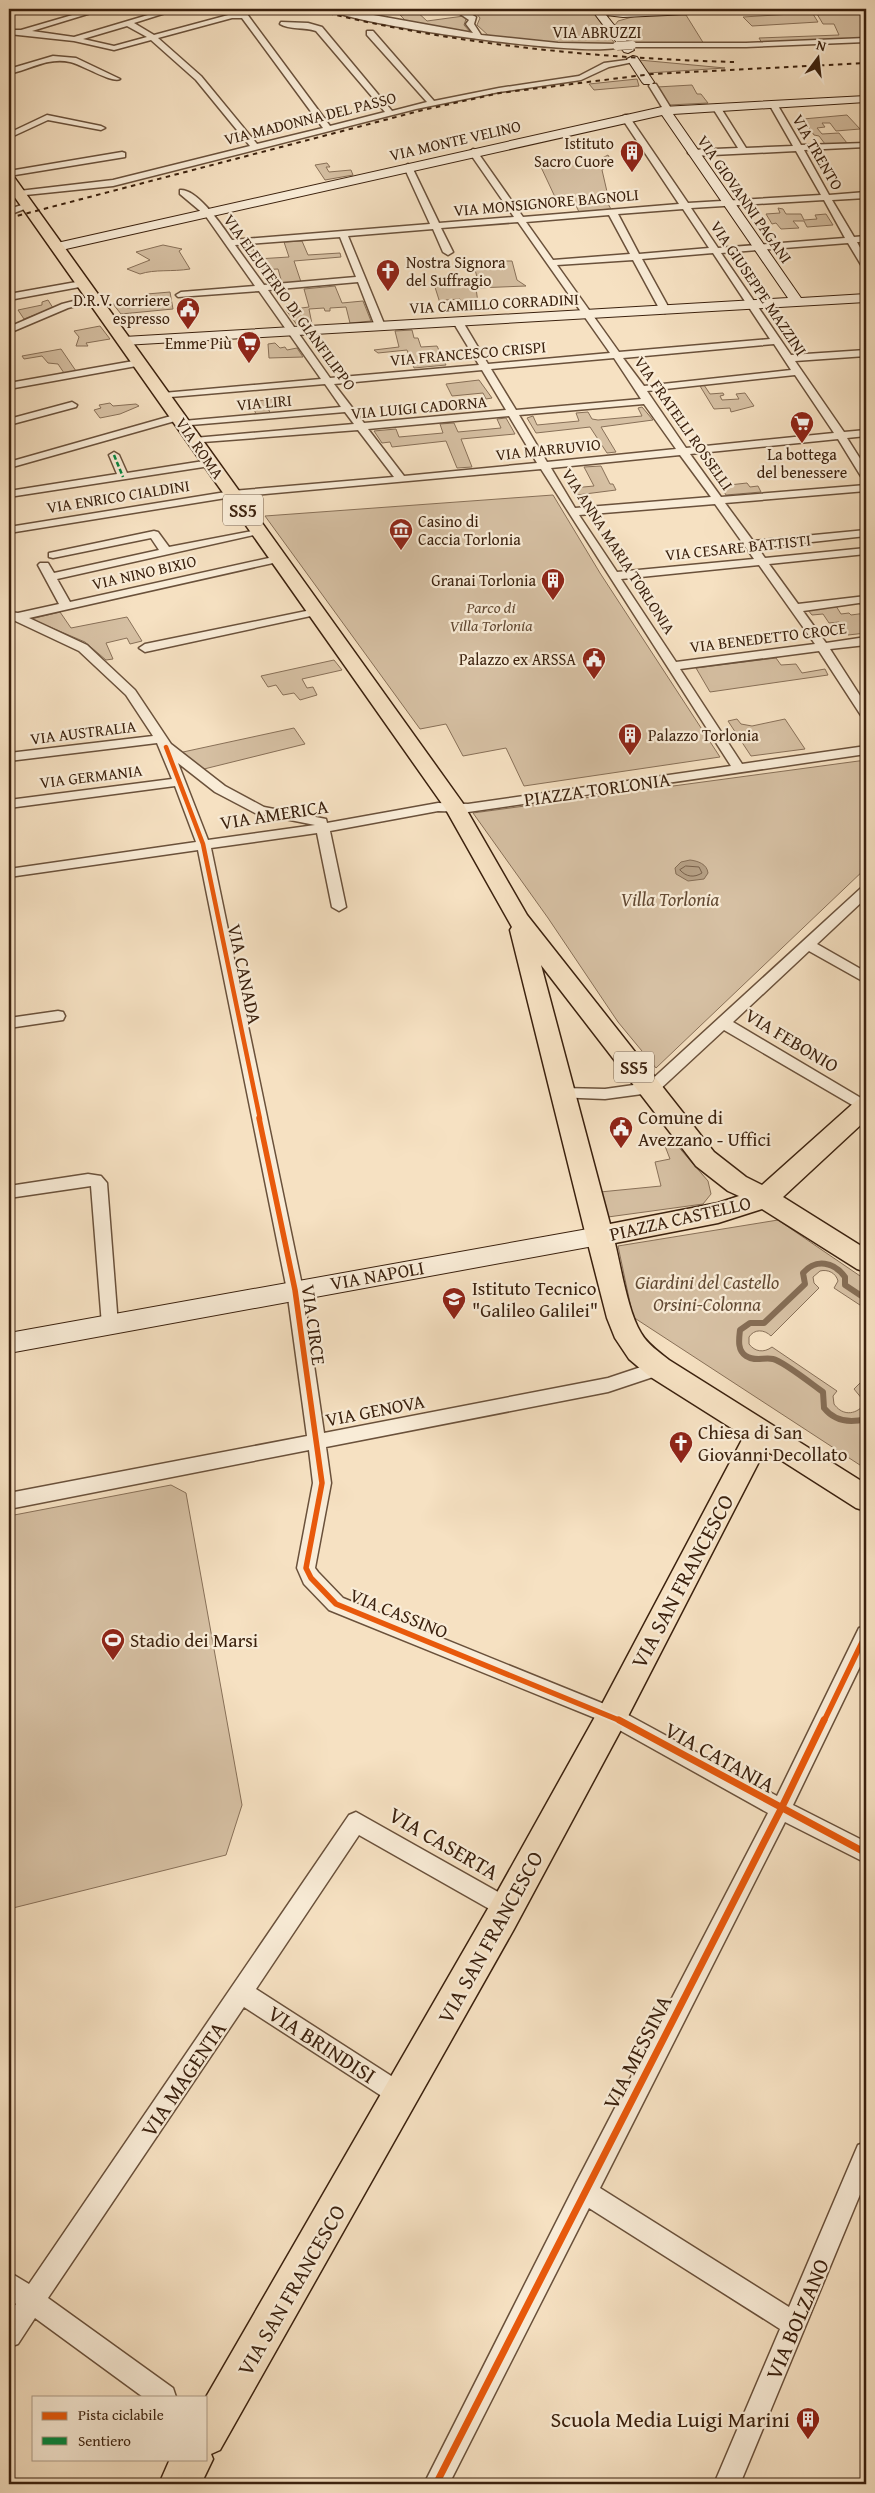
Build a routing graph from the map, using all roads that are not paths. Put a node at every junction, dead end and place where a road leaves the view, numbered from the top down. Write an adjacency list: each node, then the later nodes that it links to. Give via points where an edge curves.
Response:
1 (100, 9): 14 (street)
2 (175, 9): 10 (street)
3 (332, 9): 17 (street, VIA ABRUZZI, via 400,25)
4 (457, 9): 17 (street, via 473,19 470,24)
5 (617, 9): 8 (street)
6 (711, 9): 7 (street); 9 (street)
7 (734, 9)
8 (596, 10): 9 (street); 11 (street)
9 (637, 11): 11 (street)
10 (128, 23): 16 (street); 18 (street)
11 (606, 23): 20 (street)
12 (284, 24): 29 (street, via 319,29)
13 (9, 32): 14 (street)
14 (21, 32): 18 (street)
15 (370, 33): 25 (street)
16 (153, 37): 18 (street, via 111,48); 32 (street, via 245,17); 35 (street, via 195,74)
17 (479, 37): 20 (street, VIA ABRUZZI)
18 (74, 39)
19 (866, 40): 20 (street, VIA ABRUZZI, via 746,45)
20 (630, 55): 23 (street); 25 (street, VIA MADONNA DEL PASSO, via 581,78)
21 (9, 72): 22 (street, via 62,57 74,59)
22 (116, 79)
23 (650, 84): 28 (street)
24 (866, 99): 26 (street, VIA MONTE VELINO)
25 (432, 103): 29 (street, VIA MADONNA DEL PASSO)
26 (774, 104): 27 (street, VIA MONTE VELINO); 36 (street, VIA TRENTO)
27 (716, 107): 28 (street, VIA MONTE VELINO); 37 (street)
28 (668, 112): 30 (street, VIA MONTE VELINO); 39 (street, VIA GIOVANNI PAGANI)
29 (390, 113): 32 (street, VIA MADONNA DEL PASSO)
30 (625, 117): 38 (street, VIA MONTE VELINO); 47 (street, VIA GIUSEPPE MAZZINI)
31 (101, 128): 33 (street, via 47,117)
32 (328, 130): 35 (street, VIA MADONNA DEL PASSO)
33 (9, 136)
34 (866, 145): 36 (street)
35 (256, 148): 42 (street, VIA MADONNA DEL PASSO, via 109,184)
36 (799, 148): 37 (street); 45 (street, VIA TRENTO)
37 (744, 150): 39 (street)
38 (473, 152): 41 (street, VIA MONTE VELINO); 52 (street, VIA FRATELLI ROSSELLI)
39 (692, 153): 46 (street, VIA GIOVANNI PAGANI)
40 (122, 155): 42 (street)
41 (408, 167): 51 (street, VIA MONTE VELINO); 53 (street)
42 (12, 184): 48 (main road, SS5)
43 (183, 192): 51 (street, VIA ELEUTERIO DI GIANFILIPPO)
44 (866, 195): 45 (street, VIA MONSIGNORE BAGNOLI)
45 (827, 196): 46 (street, VIA MONSIGNORE BAGNOLI); 56 (street, VIA TRENTO)
46 (727, 203): 47 (street, VIA MONSIGNORE BAGNOLI); 59 (street, VIA GIOVANNI PAGANI)
47 (686, 206): 50 (street, VIA MONSIGNORE BAGNOLI); 60 (street, VIA GIUSEPPE MAZZINI)
48 (30, 209): 49 (street); 58 (main road, VIA ROMA / SS5)
49 (9, 212)
50 (612, 212): 52 (street, VIA MONSIGNORE BAGNOLI); 62 (street)
51 (208, 213): 57 (street, VIA ELEUTERIO DI GIANFILIPPO); 58 (street, VIA MONTE VELINO)
52 (519, 220): 53 (street, VIA MONSIGNORE BAGNOLI); 63 (street, VIA FRATELLI ROSSELLI)
53 (436, 226): 54 (street, VIA MONSIGNORE BAGNOLI); 61 (street)
54 (343, 234): 57 (street, VIA MONSIGNORE BAGNOLI); 65 (street)
55 (866, 239): 56 (street)
56 (852, 240): 59 (street); 64 (street, VIA TRENTO)
57 (228, 243): 67 (street, VIA ELEUTERIO DI GIANFILIPPO)
58 (57, 247): 66 (main road, VIA ROMA / SS5)
59 (758, 247): 60 (street); 72 (street, VIA GIOVANNI PAGANI)
60 (715, 250): 62 (street); 73 (street, VIA GIUSEPPE MAZZINI)
61 (448, 252)
62 (637, 257): 63 (street); 74 (street)
63 (552, 263): 75 (street, VIA FRATELLI ROSSELLI)
64 (866, 266)
65 (361, 280): 67 (street); 77 (street)
66 (82, 284): 69 (street); 71 (main road, VIA ROMA / SS5)
67 (261, 289): 68 (street); 79 (street, VIA ELEUTERIO DI GIANFILIPPO)
68 (181, 295)
69 (9, 297)
70 (866, 298): 72 (street, VIA CAMILLO CORRADINI)
71 (93, 299): 78 (street, via 65,306); 80 (main road, VIA ROMA / SS5)
72 (798, 302): 73 (street, VIA CAMILLO CORRADINI)
73 (752, 305): 74 (street, VIA CAMILLO CORRADINI); 81 (street, VIA GIUSEPPE MAZZINI)
74 (665, 310): 75 (street, VIA CAMILLO CORRADINI)
75 (587, 315): 76 (street, VIA CAMILLO CORRADINI); 83 (street, VIA FRATELLI ROSSELLI)
76 (458, 322): 77 (street, VIA CAMILLO CORRADINI); 86 (street, VIA ANNA MARIA TORLONIA)
77 (380, 326): 79 (street, VIA CAMILLO CORRADINI)
78 (9, 330)
79 (293, 331): 80 (street, VIA CAMILLO CORRADINI); 88 (street, VIA ELEUTERIO DI GIANFILIPPO)
80 (124, 341): 85 (main road, VIA ROMA / SS5)
81 (776, 341): 83 (street, VIA FRANCESCO CRISPI); 84 (street, VIA GIUSEPPE MAZZINI)
82 (866, 353): 84 (street)
83 (618, 356): 86 (street, VIA FRANCESCO CRISPI); 90 (street, VIA FRATELLI ROSSELLI)
84 (788, 358): 87 (street, VIA GIUSEPPE MAZZINI)
85 (139, 363): 89 (street); 91 (main road, VIA ROMA / SS5)
86 (484, 366): 88 (street, VIA FRANCESCO CRISPI); 96 (street, VIA ANNA MARIA TORLONIA)
87 (797, 372): 90 (street); 101 (street, VIA GIUSEPPE MAZZINI)
88 (327, 381): 91 (street, VIA FRANCESCO CRISPI); 94 (street, VIA ELEUTERIO DI GIANFILIPPO)
89 (9, 386)
90 (641, 388): 92 (street, VIA FRATELLI ROSSELLI)
91 (163, 396): 97 (main road, VIA ROMA / SS5)
92 (647, 401): 96 (street, VIA LUIGI CADORNA); 103 (street, VIA FRATELLI ROSSELLI)
93 (72, 405): 98 (street)
94 (348, 409): 97 (street, VIA LIRI); 99 (street, VIA ELEUTERIO DI GIANFILIPPO)
95 (9, 411): 98 (street)
96 (514, 414): 99 (street, VIA LUIGI CADORNA); 107 (street, VIA ANNA MARIA TORLONIA)
97 (180, 421): 102 (main road, VIA ROMA / SS5); 106 (street, VIA LIRI)
98 (12, 422)
99 (361, 427): 102 (street, VIA LUIGI CADORNA); 110 (street, VIA ELEUTERIO DI GIANFILIPPO)
100 (866, 434): 101 (street, VIA MARRUVIO)
101 (841, 436): 103 (street, VIA MARRUVIO); 108 (street, VIA GIUSEPPE MAZZINI)
102 (194, 441): 105 (main road, VIA ROMA / SS5)
103 (684, 451): 107 (street, VIA MARRUVIO); 114 (street, VIA FRATELLI ROSSELLI)
104 (114, 455): 109 (street)
105 (210, 464): 109 (street); 113 (main road, VIA ROMA / SS5)
106 (9, 465)
107 (546, 466): 110 (street, VIA MARRUVIO); 115 (street, VIA ANNA MARIA TORLONIA)
108 (866, 476)
109 (123, 477): 112 (street)
110 (401, 480): 113 (street, VIA MARRUVIO)
111 (866, 488): 114 (street)
112 (9, 494)
113 (232, 494): 116 (street, VIA ENRICO CIALDINI); 117 (main road, VIA ROMA / SS5)
114 (718, 501): 115 (street); 119 (street, VIA FRATELLI ROSSELLI)
115 (572, 512): 126 (street, VIA ANNA MARIA TORLONIA)
116 (9, 530)
117 (258, 531): 121 (street); 123 (main road, VIA ROMA / SS5)
118 (866, 532): 119 (street)
119 (750, 545): 124 (street, VIA FRATELLI ROSSELLI)
120 (866, 551): 124 (street, VIA CESARE BATTISTI)
121 (166, 552): 122 (street, via 154,534); 127 (street)
122 (53, 555)
123 (278, 559): 129 (street, VIA NINO BIXIO); 131 (main road, VIA ROMA / SS5)
124 (760, 560): 126 (street, VIA CESARE BATTISTI); 130 (street, VIA FRATELLI ROSSELLI)
125 (44, 565): 127 (street)
126 (614, 576): 136 (street, VIA ANNA MARIA TORLONIA)
127 (50, 577): 129 (street)
128 (866, 599): 130 (street)
129 (66, 606): 132 (street, VIA NINO BIXIO)
130 (795, 608): 134 (street, VIA FRATELLI ROSSELLI)
131 (316, 612): 135 (street); 144 (main road, VIA ROMA / SS5)
132 (13, 616): 138 (street, via 83,648 131,693)
133 (866, 641): 134 (street, VIA BENEDETTO CROCE)
134 (823, 647): 136 (street, VIA BENEDETTO CROCE); 137 (street, VIA FRATELLI ROSSELLI)
135 (145, 648)
136 (673, 666): 141 (street, VIA ANNA MARIA TORLONIA)
137 (866, 714)
138 (163, 743): 140 (street, VIA AUSTRALIA); 142 (street, VIA CANADA); 145 (street, via 198,774 240,801 260,810)
139 (866, 750): 141 (street, PIAZZA TORLONIA)
140 (9, 757)
141 (739, 769): 144 (street, PIAZZA TORLONIA, via 468,808)
142 (178, 782): 143 (street, VIA GERMANIA); 146 (street, VIA CANADA)
143 (9, 804)
144 (455, 807): 145 (street, VIA AMERICA, via 438,806); 150 (main road, SS5)
145 (328, 826): 146 (street, VIA AMERICA); 149 (street)
146 (203, 844): 147 (street, VIA AMERICA); 162 (street, VIA CANADA)
147 (9, 873)
148 (866, 891): 151 (street)
149 (339, 907)
150 (518, 919): 156 (main road, SS5); 157 (main road, SS5)
151 (807, 944): 152 (street); 155 (street)
152 (866, 978)
153 (58, 1016): 154 (street)
154 (9, 1023)
155 (723, 1023): 156 (street); 158 (street, VIA FEBONIO)
156 (652, 1088): 157 (street, via 605,1094); 159 (main road, SS5)
157 (561, 1093): 164 (main road, SS5)
158 (866, 1107): 161 (main road)
159 (705, 1159): 161 (main road, SS5, via 736,1184); 163 (main road, via 720,1192)
160 (9, 1192): 167 (street, via 88,1180 98,1183)
161 (765, 1198): 163 (main road, PIAZZA CASTELLO); 165 (main road, PIAZZA CASTELLO)
162 (279, 1212): 166 (street, VIA CIRCE)
163 (718, 1213): 164 (main road, PIAZZA CASTELLO)
164 (598, 1236): 166 (street, VIA NAPOLI); 169 (main road, PIAZZA CASTELLO, via 629,1338)
165 (866, 1262)
166 (295, 1290): 167 (street, VIA NAPOLI); 171 (street, VIA CIRCE)
167 (110, 1325): 168 (street, VIA NAPOLI)
168 (9, 1344)
169 (659, 1368): 170 (main road, PIAZZA CASTELLO); 171 (street, VIA GENOVA, via 608,1386)
170 (761, 1431): 172 (main road, PIAZZA CASTELLO); 175 (main road, VIA SAN FRANCESCO)
171 (315, 1444): 173 (street, VIA GENOVA); 175 (street, VIA CASSINO, via 322,1483 306,1568 311,1578 336,1604)
172 (866, 1498)
173 (9, 1501)
174 (866, 1634): 176 (street, VIA MESSINA)
175 (612, 1716): 176 (street, VIA CATANIA); 179 (main road, VIA SAN FRANCESCO)
176 (781, 1809): 178 (street, VIA CATANIA); 183 (street, VIA MESSINA)
177 (356, 1822): 179 (street, VIA CASERTA); 180 (street, VIA MAGENTA)
178 (866, 1853)
179 (507, 1908): 181 (main road, VIA SAN FRANCESCO)
180 (241, 1992): 181 (street, VIA BRINDISI); 185 (street, VIA MAGENTA)
181 (402, 2096): 189 (main road, VIA SAN FRANCESCO)
182 (866, 2153): 186 (street, VIA BOLZANO)
183 (584, 2190): 186 (street); 192 (street, VIA MESSINA)
184 (9, 2284): 185 (street)
185 (31, 2300): 187 (street, VIA MAGENTA); 188 (street)
186 (795, 2325): 193 (street, VIA BOLZANO)
187 (9, 2335)
188 (163, 2396)
189 (208, 2431)
190 (192, 2460): 191 (main road, VIA SAN FRANCESCO)
191 (179, 2484)
192 (436, 2484)
193 (727, 2484)

